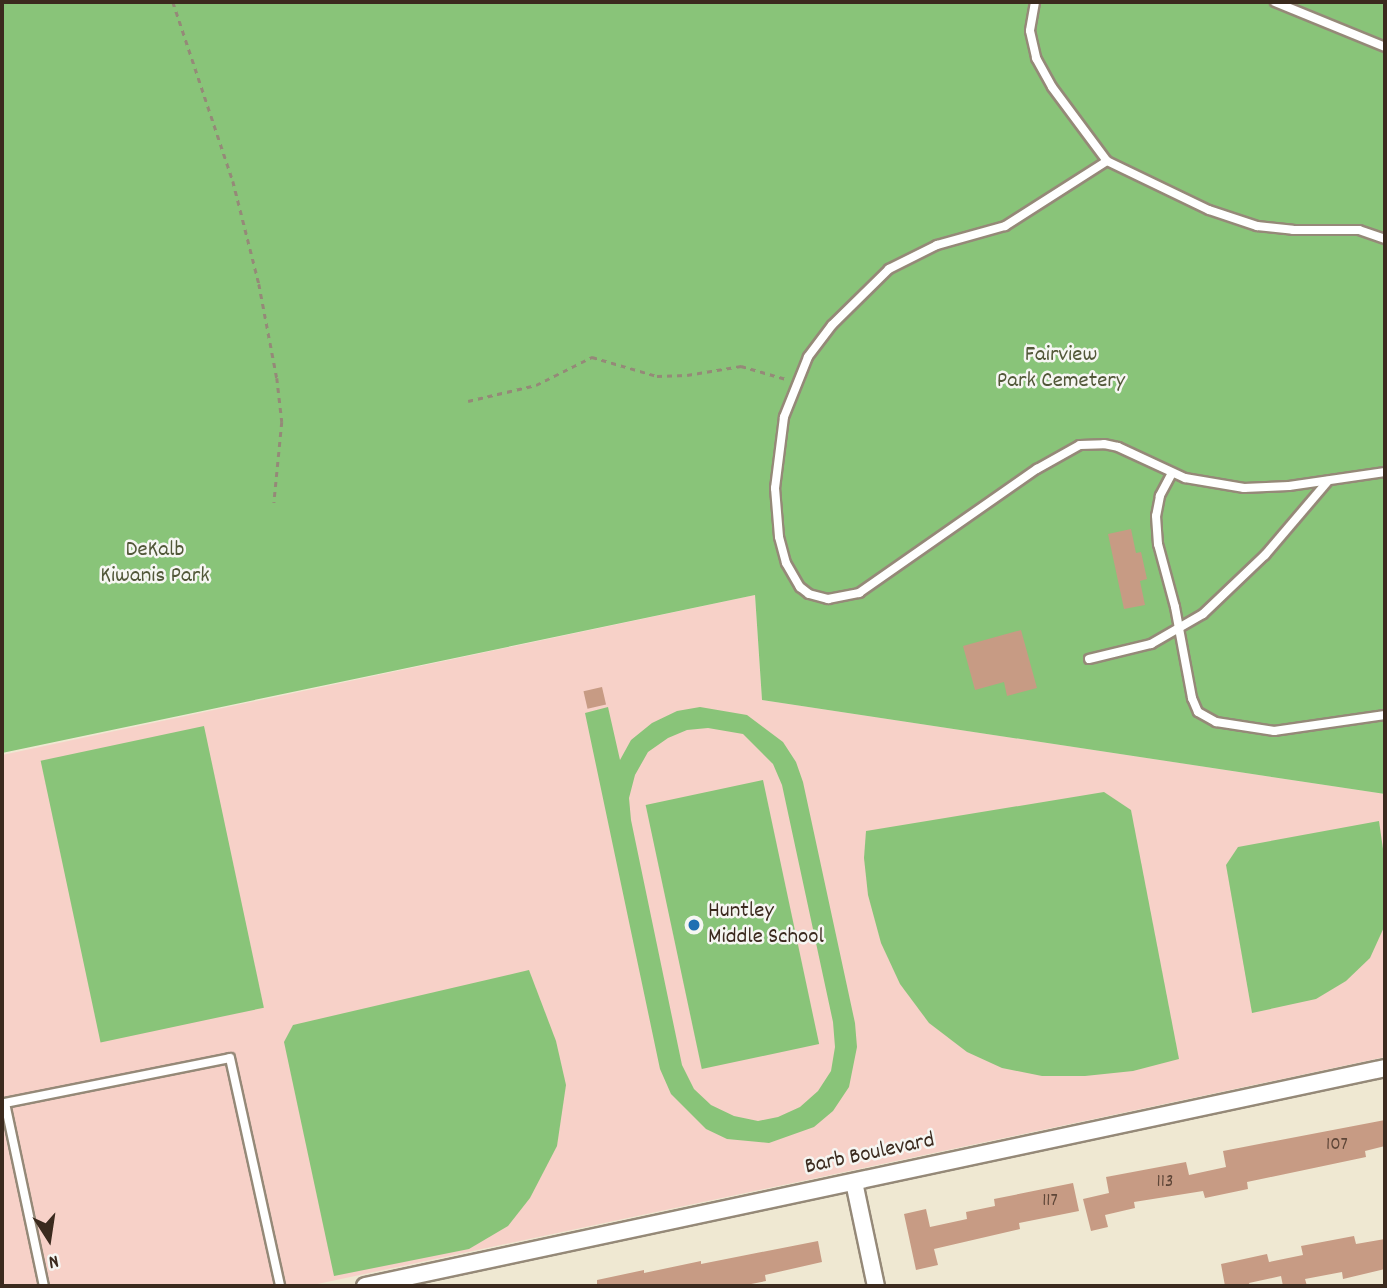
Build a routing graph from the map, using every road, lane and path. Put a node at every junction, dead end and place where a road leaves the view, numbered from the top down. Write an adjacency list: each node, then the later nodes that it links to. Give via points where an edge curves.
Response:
1 (173, 2): 12 (path, via 233,181 259,284 282,422)
2 (1035, 2): 5 (lane, via 1030,31 1036,58)
3 (1275, 2): 4 (lane)
4 (1385, 47)
5 (1107, 160): 6 (lane, via 1209,210 1257,226 1359,230); 7 (lane, via 1006,226 937,245 889,270 832,325)
6 (1385, 239)
7 (796, 382): 8 (path, via 741,366 657,376 592,358 536,385); 10 (lane, via 784,417 776,470 779,537 792,578 809,594 828,599 850,597 884,578 1037,469 1080,445 1118,447)
8 (468, 401)
9 (1385, 472): 11 (lane)
10 (1172, 473): 11 (lane, via 1244,488); 13 (lane, via 1156,516 1158,544)
11 (1328, 481): 13 (lane, via 1265,555 1203,614)
12 (274, 503)
13 (1179, 629): 14 (lane, via 1151,644); 15 (lane, via 1192,698 1199,712 1216,722 1285,731)
14 (1089, 659)
15 (1385, 715)
16 (1385, 1068): 18 (street, Barb Boulevard)
17 (3, 1103): 19 (lane); 20 (lane, via 230,1058)
18 (854, 1182): 21 (street, Barb Boulevard); 22 (street)
19 (44, 1286)
20 (280, 1286)
21 (365, 1286)
22 (876, 1286)

